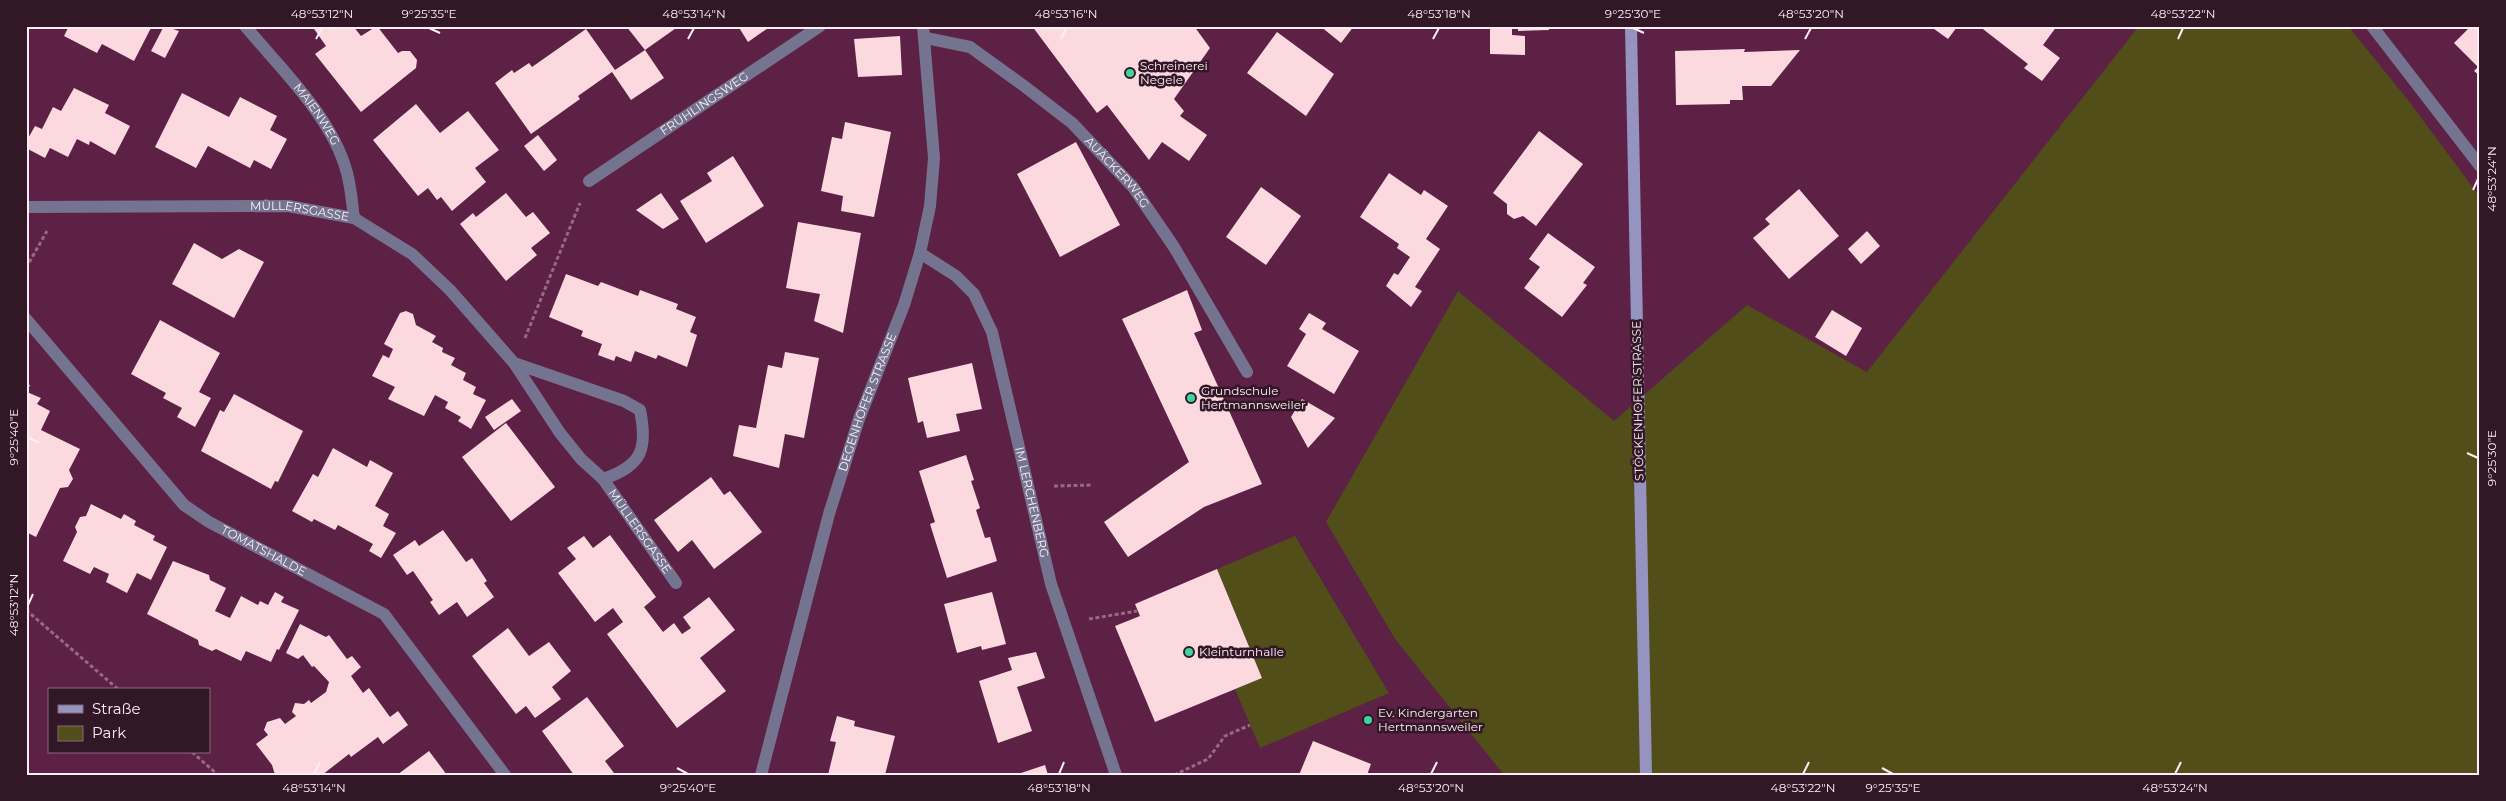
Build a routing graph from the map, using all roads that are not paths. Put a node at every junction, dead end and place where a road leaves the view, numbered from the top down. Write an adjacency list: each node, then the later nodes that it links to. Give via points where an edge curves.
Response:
1 (246, 26): 9 (street, MAIENWEG, via 311,104 333,139 347,173)
2 (820, 26): 7 (street, FRÜHLINGSWEG)
3 (1631, 26): 19 (main road, STÖCKENHOFER STRASSE)
4 (2372, 26): 6 (street)
5 (925, 32): 10 (street, DEGENHOFER STRASSE, via 934,158 930,206); 13 (street, AUÄCKERWEG, via 970,48 1001,70 1072,123 1133,187 1174,247)
6 (2480, 166)
7 (589, 181)
8 (26, 207): 9 (street, MÜLLERSGASSE, via 288,206)
9 (354, 218): 12 (street, MÜLLERSGASSE, via 412,254 450,290)
10 (920, 253): 17 (street, DEGENHOFER STRASSE, via 904,305 859,419 832,504); 18 (street, IM LERCHENBERG, via 956,276 974,294 992,332 1051,584)
11 (26, 319): 16 (street, TOMATSHALDE, via 184,505 209,522 384,614)
12 (514, 362): 14 (street, MÜLLERSGASSE, via 560,434); 14 (street, MÜLLERSGASSE, via 624,401 640,410 644,431 640,456 623,472)
13 (1247, 372)
14 (603, 479): 15 (street, MÜLLERSGASSE)
15 (676, 582)
16 (505, 775)
17 (761, 775)
18 (1116, 775)
19 (1646, 775)

